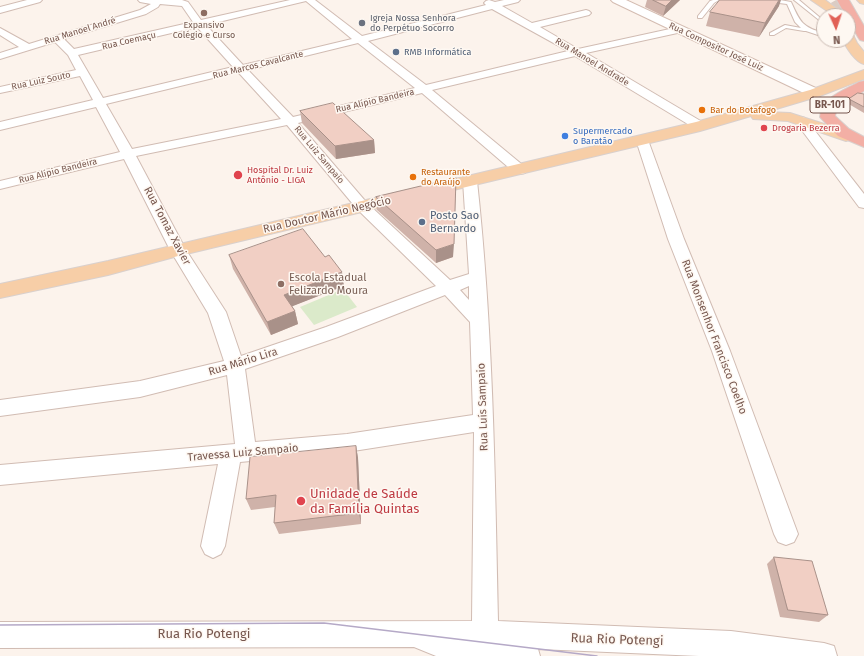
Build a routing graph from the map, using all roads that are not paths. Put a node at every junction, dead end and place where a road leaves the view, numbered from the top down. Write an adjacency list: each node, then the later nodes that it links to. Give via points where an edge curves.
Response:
1 (37, 0): 17 (street)
2 (143, 0): 12 (street, Rua Luiz Sampaio)
3 (302, 0): 22 (street, Rua Coemaçu)
4 (309, 0): 31 (street)
5 (483, 0): 15 (street, Rua Manoel Andrade)
6 (515, 0): 15 (street, Rua Marcos Cavalcante)
7 (617, 0): 24 (street, Rua Compositor José Luiz)
8 (717, 0): 20 (lane, via 712,2)
9 (796, 0): 21 (lane)
10 (817, 0): 16 (main road)
11 (855, 0): 18 (highway)
12 (156, 1): 22 (street, Rua Luiz Sampaio, via 184,4); 29 (street, Rua Manoel André, via 155,5 143,12)
13 (774, 1): 14 (lane)
14 (782, 1): 26 (lane, via 789,3 798,25)
15 (493, 6): 23 (street, Rua Manoel Andrade); 31 (street, Rua Marcos Cavalcante)
16 (828, 8)
17 (0, 10)
18 (864, 12)
19 (586, 13): 23 (street)
20 (700, 17)
21 (816, 17)
22 (200, 24): 36 (street, Rua Coemaçu); 39 (street, Rua Luiz Sampaio)
23 (532, 26): 35 (street, Rua Manoel Andrade)
24 (679, 30): 35 (street, Rua Alípio Bandeira); 45 (street, Rua Compositor José Luiz)
25 (0, 31): 33 (street)
26 (812, 32): 27 (lane); 28 (lane, via 785,26)
27 (816, 33)
28 (772, 34)
29 (57, 38): 33 (street, Rua Manoel André); 36 (street, Rua Tomaz Xavier)
30 (856, 39): 34 (highway)
31 (359, 40): 39 (street, Rua Marcos Cavalcante); 44 (street)
32 (856, 41): 38 (main road)
33 (29, 48): 37 (street, Rua Manoel André)
34 (864, 49)
35 (577, 52): 44 (street, Rua Alípio Bandeira); 50 (street, Rua Manoel Andrade)
36 (72, 53): 40 (street, Rua Tomaz Xavier)
37 (0, 56)
38 (864, 60)
39 (241, 69): 46 (street, Rua Marcos Cavalcante); 47 (street, Rua Luiz Sampaio)
40 (83, 72): 43 (street, Rua Luiz Souto); 46 (street, Rua Tomaz Xavier)
41 (864, 74): 45 (main road, Rua Doutor Mário Negócio)
42 (864, 85): 51 (highway, BR-101, via 840,98 828,109 827,117)
43 (0, 90)
44 (424, 90): 47 (street, Rua Alípio Bandeira); 55 (street)
45 (815, 93): 50 (main road, Rua Doutor Mário Negócio)
46 (100, 102): 49 (street, Rua Marcos Cavalcante); 54 (street, Rua Tomaz Xavier)
47 (290, 121): 54 (street, Rua Alípio Bandeira); 59 (street, Rua Luiz Sampaio)
48 (801, 121): 50 (main road, Rua Doutor Mário Negócio, via 790,117 761,116); 51 (main road, Rua Doutor Mário Negócio); 58 (street)
49 (0, 126)
50 (700, 126): 52 (main road, Rua Doutor Mário Negócio)
51 (846, 136): 53 (highway, BR-101)
52 (642, 140): 55 (main road, Rua Doutor Mário Negócio); 70 (street, Rua Monsenhor Francisco Coelho, via 676,239 721,352)
53 (864, 142)
54 (128, 154): 57 (street, Rua Alípio Bandeira); 60 (street, Rua Tomaz Xavier)
55 (520, 170): 56 (main road, Rua Doutor Mário Negócio)
56 (470, 181): 59 (main road, Rua Doutor Mário Negócio); 61 (street, Rua Luís Sampaio)
57 (0, 185)
58 (864, 204)
59 (362, 206): 60 (main road, Rua Doutor Mário Negócio); 62 (street, Rua Luiz Sampaio)
60 (178, 250): 63 (main road, Rua Doutor Mário Negócio); 65 (street, Rua Tomaz Xavier, via 217,312)
61 (476, 277): 62 (street, Rua Mário Lira); 64 (street, Rua Luís Sampaio)
62 (448, 288): 64 (street, Rua Luiz Sampaio); 65 (street, Rua Mário Lira)
63 (0, 291)
64 (479, 320): 67 (street, Rua Luís Sampaio)
65 (234, 366): 66 (street, Rua Mário Lira, via 136,389); 68 (street, Rua Tomaz Xavier, via 244,424)
66 (0, 408)
67 (484, 422): 68 (street, Travessa Luiz Sampaio, via 347,443); 73 (street, Rua Luís Sampaio)
68 (238, 452): 69 (street, Travessa Luiz Sampaio); 71 (street, Rua Tomaz Xavier)
69 (0, 475)
70 (786, 534)
71 (213, 546)
72 (409, 634): 73 (street, Rua Rio Potengi); 74 (street, Rua Rio Potengi); 75 (street, Rua Rio Potengi, via 449,647)
73 (485, 634): 76 (street, Rua Rio Potengi, via 731,644)
74 (0, 635)
75 (527, 656)
76 (824, 656)

